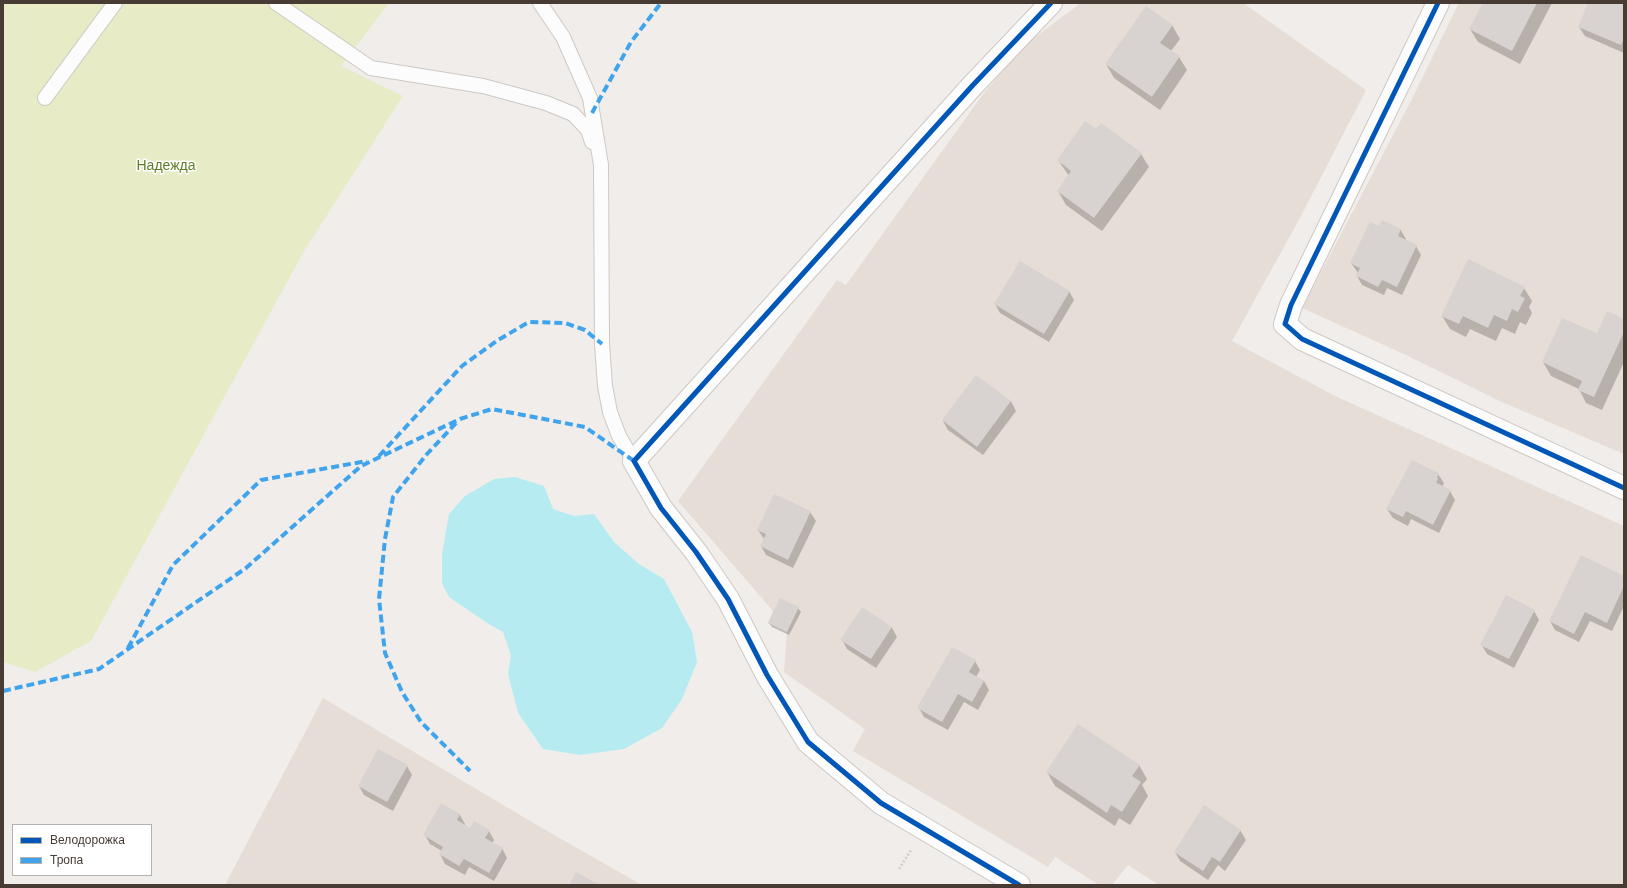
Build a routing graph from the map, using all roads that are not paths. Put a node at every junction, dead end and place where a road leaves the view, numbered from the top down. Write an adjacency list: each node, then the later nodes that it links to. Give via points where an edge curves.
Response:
1 (115, 3): 6 (lane)
2 (276, 3): 7 (lane, via 371,68 483,86 546,103 573,114 588,130)
3 (540, 3): 7 (lane, via 563,37 590,98)
4 (1051, 3): 8 (street, via 968,91)
5 (1438, 3): 9 (street, via 1291,305 1285,324 1302,339)
6 (45, 98)
7 (601, 165): 8 (lane, via 602,344 605,386 610,412 619,436)
8 (634, 461): 10 (street, via 661,508 696,552 728,599 767,675 808,742 881,803)
9 (1624, 488)
10 (1019, 885)

